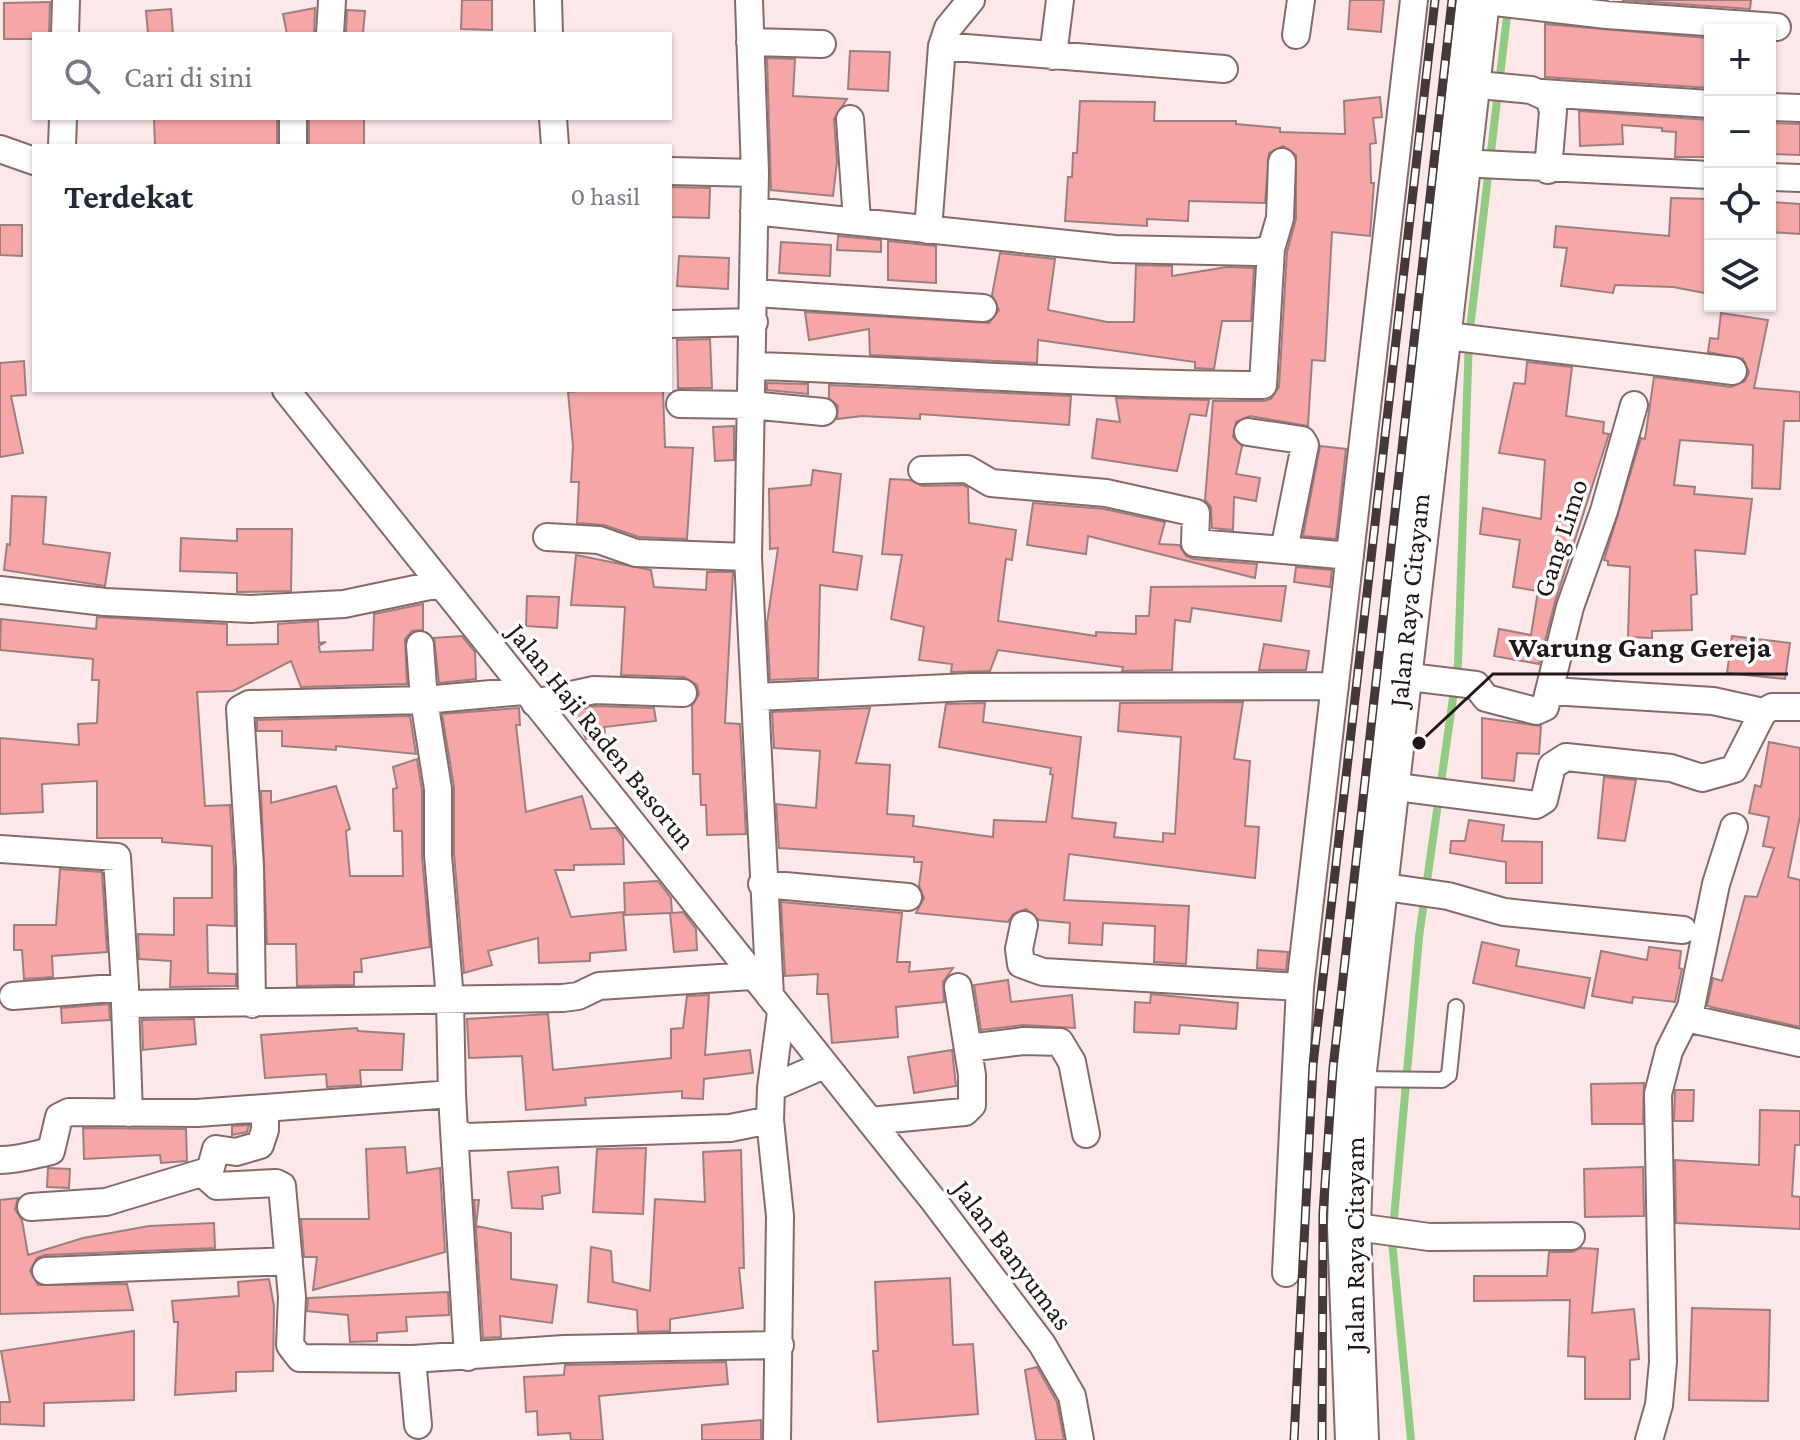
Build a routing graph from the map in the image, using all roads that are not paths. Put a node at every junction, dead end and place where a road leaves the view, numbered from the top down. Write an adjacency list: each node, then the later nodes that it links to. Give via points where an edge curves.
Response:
1 (66, 0): 11 (street)
2 (332, 0): 12 (street)
3 (548, 0): 13 (street)
4 (749, 0): 15 (street)
5 (971, 0): 17 (street, via 948,28)
6 (1060, 0): 18 (street)
7 (1301, 0): 14 (street)
8 (1414, 0): 62 (street)
9 (1489, 2): 10 (street); 20 (main road, Jalan Raya Citayam)
10 (1777, 27)
11 (65, 32)
12 (330, 32)
13 (549, 32)
14 (1296, 35)
15 (750, 42): 16 (street); 38 (street)
16 (822, 44)
17 (942, 46): 18 (street); 44 (street)
18 (1053, 56): 19 (street)
19 (1224, 69)
20 (1475, 84): 21 (street); 35 (main road, Jalan Raya Citayam)
21 (1530, 90): 22 (street); 36 (street, via 1549,98 1553,111)
22 (1704, 104)
23 (1776, 107): 24 (street)
24 (1800, 108)
25 (850, 119): 43 (street)
26 (63, 120): 29 (street)
27 (293, 120): 30 (street)
28 (553, 120): 31 (street)
29 (62, 144)
30 (293, 144)
31 (555, 144)
32 (0, 149): 33 (street)
33 (32, 160)
34 (1282, 162): 45 (street, via 1279,226)
35 (1470, 163): 36 (street); 50 (main road, Jalan Raya Citayam)
36 (1539, 169): 39 (street)
37 (672, 171): 38 (street)
38 (755, 173): 42 (street)
39 (1704, 175)
40 (1776, 177): 41 (street)
41 (1800, 178)
42 (754, 211): 43 (street); 46 (street)
43 (857, 221): 44 (street)
44 (928, 230): 45 (street, via 1115,249)
45 (1271, 249): 51 (street, via 1263,385)
46 (754, 293): 47 (street); 48 (street)
47 (983, 308)
48 (754, 322): 49 (street); 51 (street)
49 (672, 324)
50 (1451, 337): 52 (street); 67 (main road, Jalan Raya Citayam)
51 (752, 366): 55 (street)
52 (1733, 371)
53 (288, 392): 64 (street, Jalan Haji Raden Basorun)
54 (680, 404): 55 (street)
55 (751, 405): 57 (street); 63 (street)
56 (1634, 405): 69 (street, Gang Limo, via 1566,621)
57 (823, 412)
58 (1248, 432): 61 (street, via 1302,440 1305,445)
59 (922, 470): 61 (street, via 967,469 991,483 1130,496 1196,513 1195,543)
60 (547, 537): 63 (street, via 599,540 636,553)
61 (1284, 550): 62 (street)
62 (1350, 556): 68 (street)
63 (748, 557): 72 (street)
64 (439, 584): 65 (street, via 355,603 251,609 105,602); 71 (street, Jalan Haji Raden Basorun)
65 (0, 590)
66 (420, 645): 73 (street)
67 (1420, 678): 69 (street, via 1476,685 1486,698 1536,711 1545,707); 76 (main road, Jalan Raya Citayam)
68 (1335, 686): 72 (street, via 969,687); 86 (street)
69 (1551, 691): 75 (street, via 1713,701)
70 (683, 693): 71 (street, via 594,690)
71 (530, 697): 73 (street); 84 (street, Jalan Haji Raden Basorun)
72 (755, 697): 79 (street)
73 (424, 700): 89 (street, via 438,789); 90 (street, via 249,704 240,709)
74 (1798, 706): 75 (street)
75 (1763, 712): 76 (street, via 1734,769 1720,775 1702,778 1671,768 1566,757 1552,766 1541,804)
76 (1402, 788): 80 (main road, Jalan Raya Citayam)
77 (1734, 827): 93 (street)
78 (0, 849): 87 (street, via 117,857)
79 (762, 884): 81 (street); 91 (street)
80 (1388, 888): 83 (street, via 1448,896 1504,912); 97 (main road, Jalan Raya Citayam)
81 (908, 897)
82 (1024, 925): 86 (street, via 1021,964 1043,972)
83 (1683, 930)
84 (751, 976): 89 (street, via 599,986 563,998); 91 (street, Jalan Haji Raden Basorun)
85 (958, 987): 95 (street)
86 (1300, 987): 113 (street)
87 (125, 995): 88 (street); 90 (street, via 151,1001); 101 (street)
88 (13, 996)
89 (450, 1000): 90 (street); 99 (street)
90 (252, 1004)
91 (776, 1004): 96 (street, Jalan Haji Raden Basorun); 98 (street)
92 (1456, 1007): 97 (lane, via 1449,1075 1426,1082)
93 (1686, 1018): 94 (street); 121 (street, via 1669,1051 1658,1094 1663,1362)
94 (1800, 1043)
95 (968, 1048): 103 (street, via 973,1094 965,1112); 105 (street, via 1060,1042 1072,1062)
96 (824, 1065): 98 (street); 103 (street, Jalan Haji Raden Basorun)
97 (1372, 1080): 109 (main road, Jalan Raya Citayam)
98 (771, 1088): 102 (street)
99 (452, 1094): 100 (street); 104 (street)
100 (265, 1108): 101 (street); 107 (street, via 260,1145 236,1152 216,1149)
101 (129, 1113): 106 (street, via 62,1113 51,1151)
102 (770, 1120): 104 (street, via 730,1128 466,1137); 114 (street, via 780,1216)
103 (870, 1121): 119 (street, Jalan Banyumas, via 1042,1344 1072,1396)
104 (454, 1130): 115 (street)
105 (1086, 1134)
106 (0, 1160)
107 (208, 1171): 108 (street, via 106,1202); 111 (street, via 215,1186 280,1184)
108 (31, 1207)
109 (1360, 1228): 110 (street, via 1429,1237); 120 (main road, Jalan Raya Citayam)
110 (1571, 1236)
111 (289, 1261): 112 (street); 116 (street, via 290,1345 295,1355 309,1360)
112 (46, 1271)
113 (1286, 1273)
114 (780, 1345): 115 (street, via 564,1349); 118 (street)
115 (468, 1357): 116 (street)
116 (412, 1359): 117 (street)
117 (418, 1425)
118 (777, 1440)
119 (1080, 1440)
120 (1357, 1440)
121 (1649, 1440)

